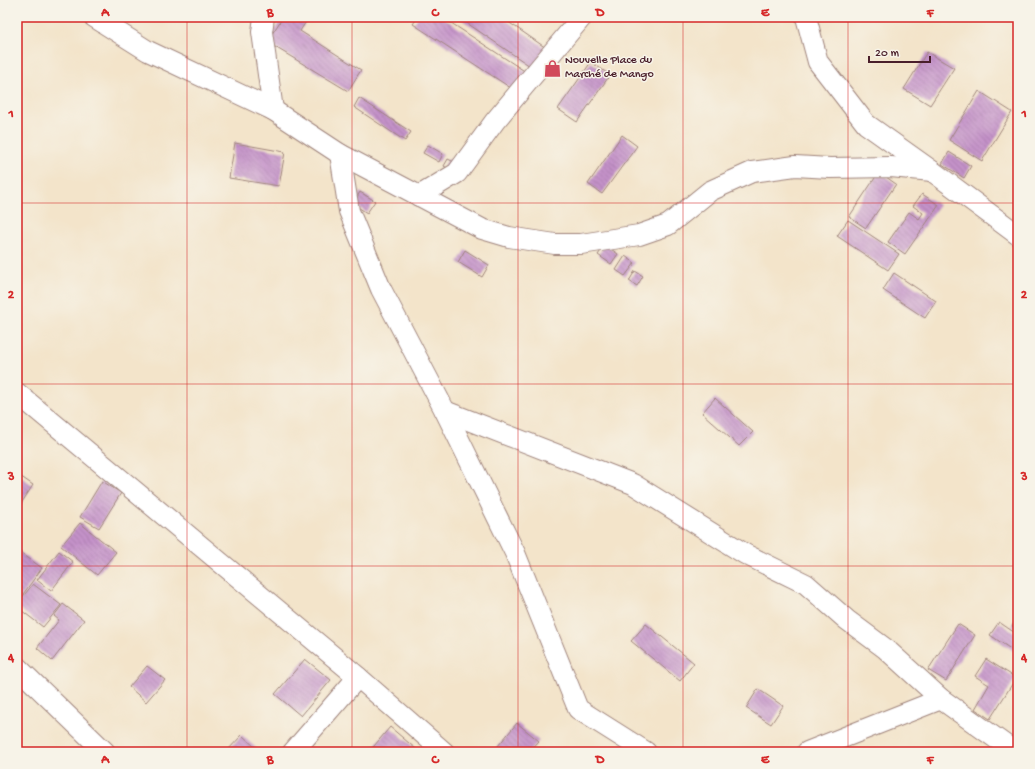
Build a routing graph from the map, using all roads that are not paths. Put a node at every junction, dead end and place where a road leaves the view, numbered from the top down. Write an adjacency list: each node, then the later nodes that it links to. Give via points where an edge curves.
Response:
1 (94, 17): 5 (street, via 148,50)
2 (264, 17): 5 (street, via 262,32)
3 (582, 17): 8 (street, via 495,121 457,173)
4 (806, 17): 7 (street, via 818,62 866,124)
5 (273, 110): 6 (street)
6 (340, 154): 8 (street); 11 (street, via 349,211 382,289)
7 (932, 170): 8 (street, via 795,166 752,172 710,191 668,225 627,238 582,244 555,244 509,237 482,229); 9 (street)
8 (419, 196)
9 (1018, 235)
10 (19, 397): 13 (street)
11 (445, 411): 14 (street, via 632,484 745,554 806,584); 18 (street, via 515,553 578,709)
12 (17, 667): 15 (street)
13 (358, 677): 16 (street); 17 (street)
14 (941, 699): 19 (street); 20 (street)
15 (105, 752)
16 (293, 752)
17 (444, 752)
18 (646, 752)
19 (807, 752)
20 (1015, 752)

